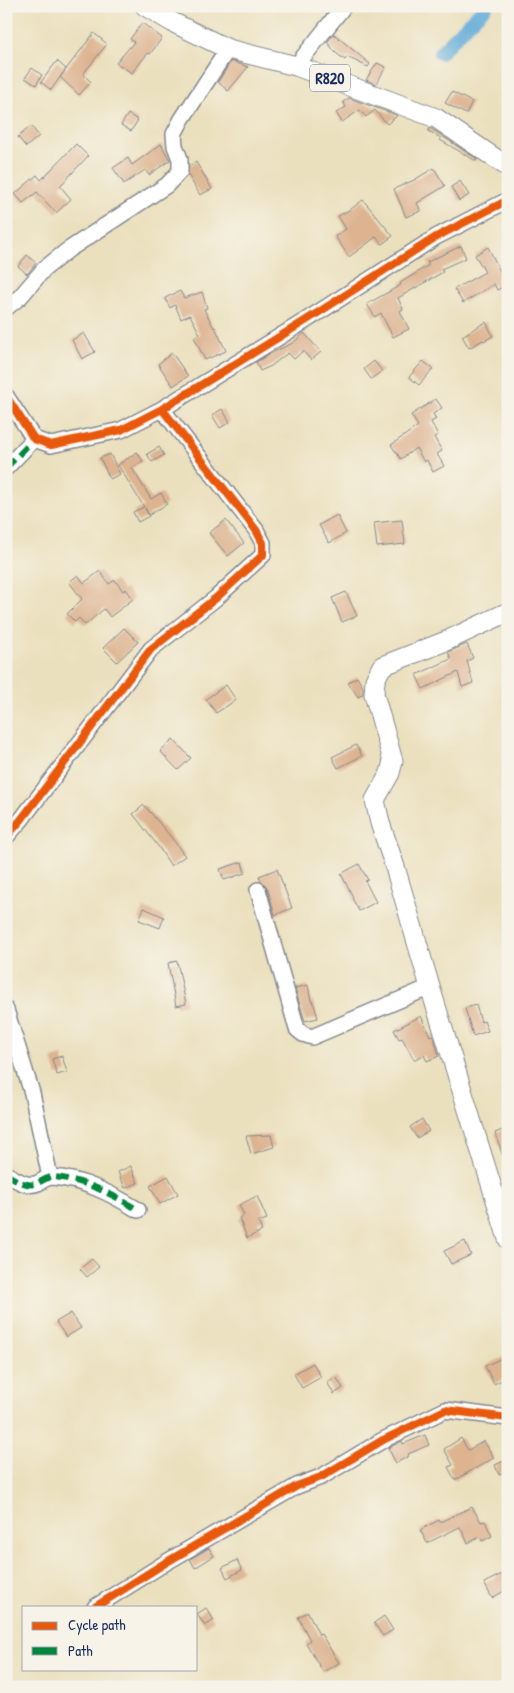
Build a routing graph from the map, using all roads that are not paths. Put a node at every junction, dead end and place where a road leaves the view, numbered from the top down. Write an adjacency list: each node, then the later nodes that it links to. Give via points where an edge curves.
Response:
1 (146, 6): 3 (main road, R820)
2 (344, 6): 4 (street)
3 (228, 49): 4 (main road, R820); 7 (street, via 174,134 180,171 167,185 56,259)
4 (296, 66): 5 (main road, R820, via 436,118)
5 (508, 167)
6 (508, 200): 9 (street, via 436,237)
7 (6, 308)
8 (6, 396): 10 (street)
9 (162, 409): 10 (street, via 121,430 51,445); 13 (street, via 256,530 264,544 263,555 216,598 151,649)
10 (34, 439): 11 (street)
11 (6, 468)
12 (508, 612): 15 (main road, via 382,666 375,680 374,694 393,761 375,800)
13 (6, 837)
14 (258, 890): 15 (street, via 297,1028 303,1034 312,1037)
15 (430, 987): 20 (main road)
16 (6, 1010): 18 (street, via 32,1093)
17 (6, 1174): 18 (street, via 34,1185)
18 (50, 1177): 19 (street, via 88,1185)
19 (138, 1210)
20 (508, 1239)
21 (508, 1418): 22 (street, via 446,1410 383,1440 321,1477 297,1486)
22 (97, 1606)

